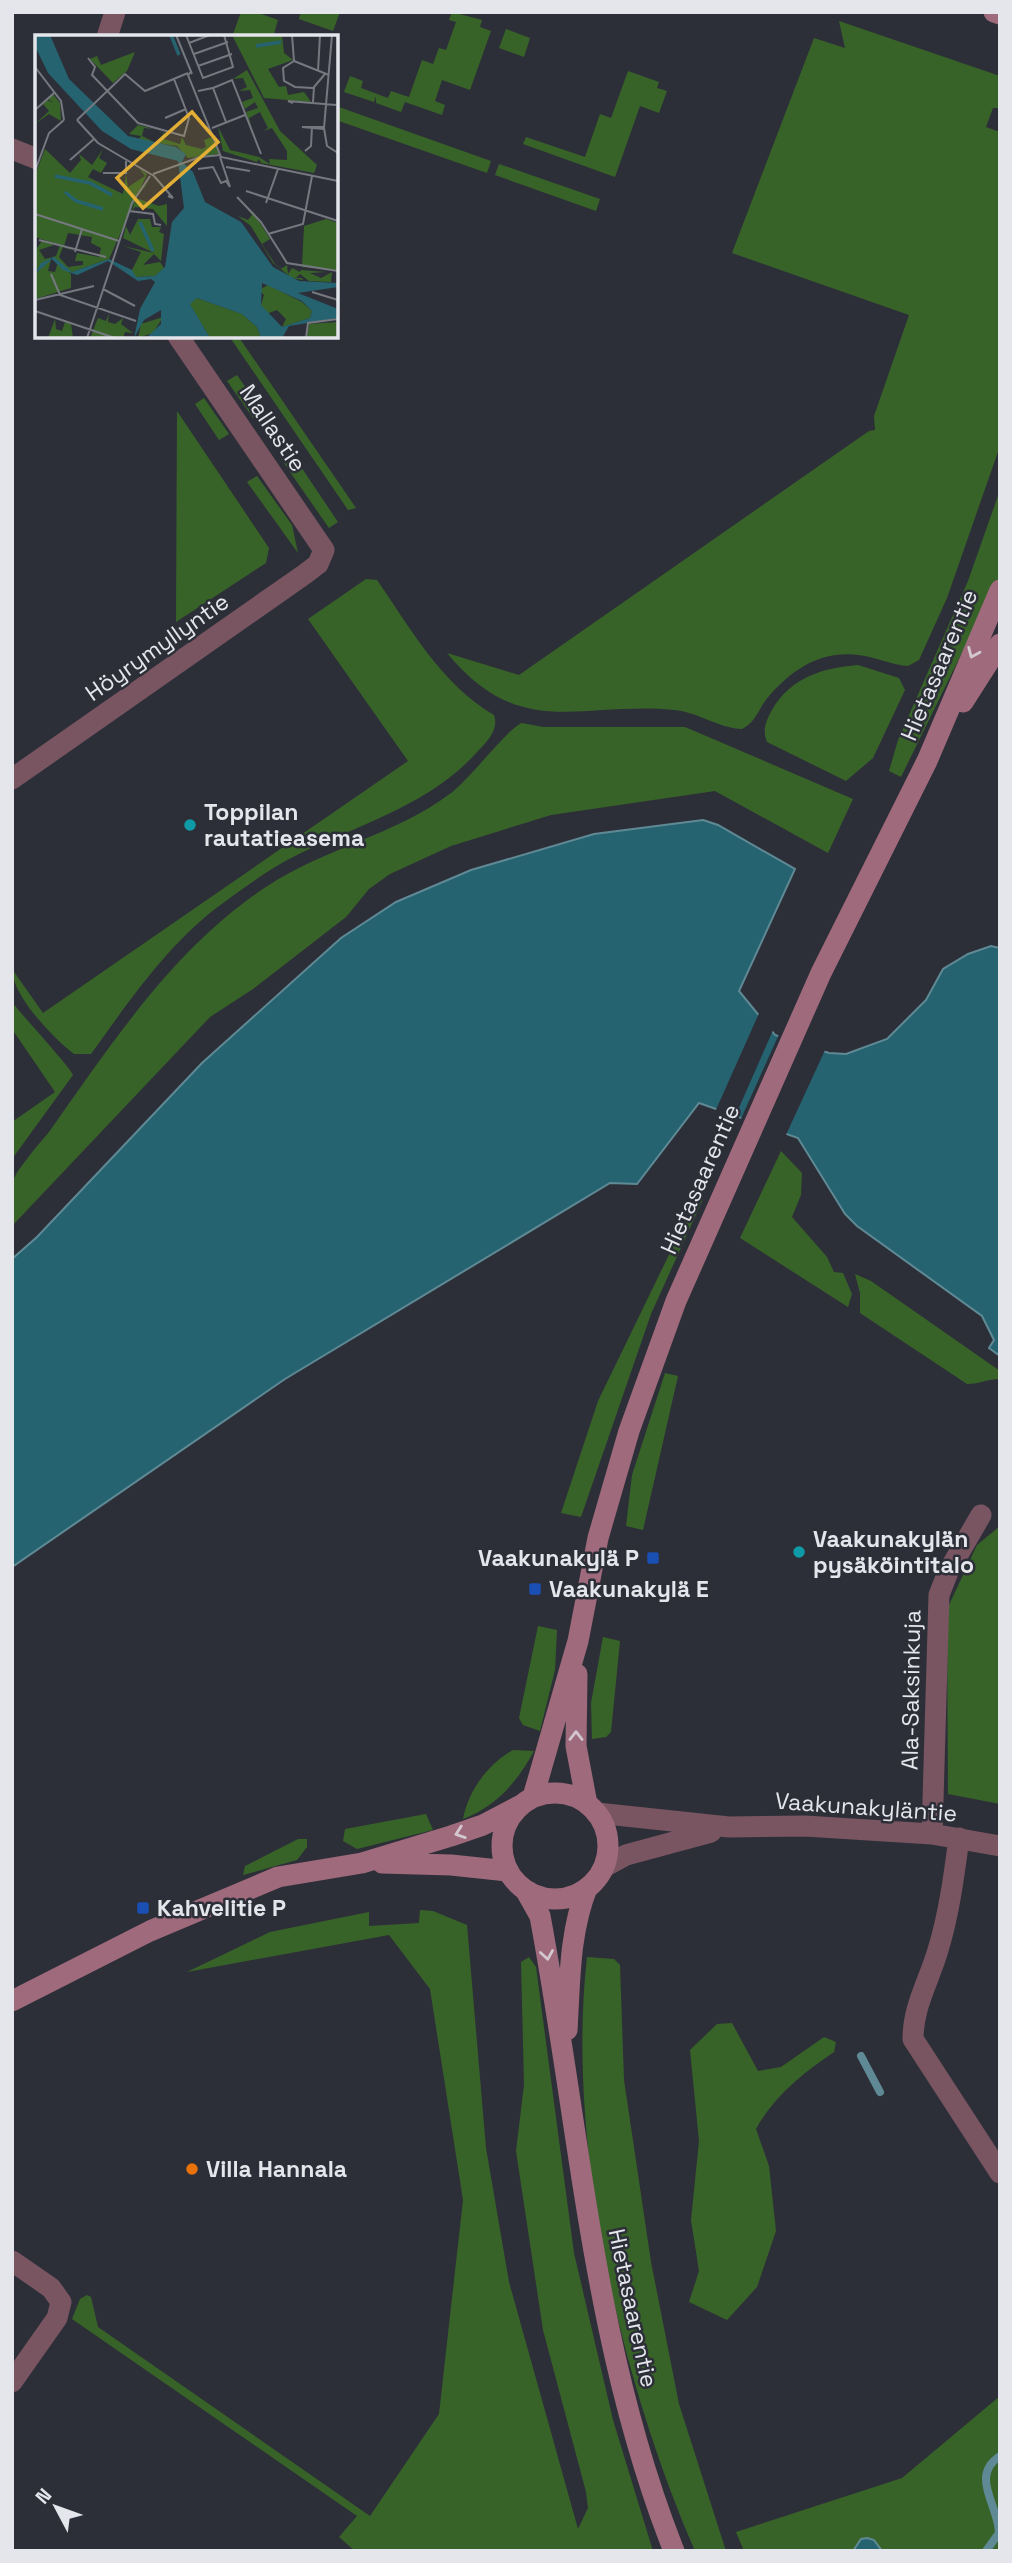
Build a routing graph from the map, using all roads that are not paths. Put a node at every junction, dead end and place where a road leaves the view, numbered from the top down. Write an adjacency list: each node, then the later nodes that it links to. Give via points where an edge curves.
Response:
1 (116, 12): 4 (street)
2 (994, 12): 3 (street)
3 (1000, 14)
4 (108, 35)
5 (12, 149): 6 (street)
6 (35, 158)
7 (179, 338): 8 (street, Mallastie)
8 (324, 550): 12 (street, Höyrymyllyntie, via 318,564)
9 (1000, 590): 11 (street, Hietasaarentie, one-way to 11)
10 (1000, 644): 11 (street, Hietasaarentie)
11 (927, 761): 14 (street, Hietasaarentie, via 821,974 676,1301 629,1431 598,1538)
12 (12, 779)
13 (981, 1515): 18 (street, Ala-Saksinkuja, via 947,1572 939,1595)
14 (578, 1641): 15 (street, Hietasaarentie); 16 (street, Hietasaarentie, one-way to 14, via 576,1746)
15 (527, 1801): 16 (street, via 561,1793); 21 (street, one-way to 21, via 482,1825); 23 (street, via 505,1828 502,1850)
16 (592, 1809): 17 (street, Vaakunakyläntie); 22 (street, via 608,1839)
17 (729, 1827): 18 (street, Vaakunakyläntie, via 805,1826); 22 (street, Vaakunakyläntie, via 626,1855)
18 (932, 1834): 19 (street, Vaakunakyläntie)
19 (959, 1838): 20 (street, Vaakunakyläntie); 28 (street, via 948,1910 913,2018 913,2039)
20 (1000, 1846)
21 (362, 1863): 23 (street); 26 (street, via 278,1877 150,1931)
22 (604, 1867): 24 (street)
23 (508, 1871): 25 (street)
24 (587, 1888): 25 (street, via 551,1899); 27 (street, Hietasaarentie, via 578,1910 573,1947)
25 (526, 1891): 27 (street, Hietasaarentie, one-way to 27, via 540,1916)
26 (12, 2001)
27 (564, 2070): 31 (street, Hietasaarentie, via 592,2246 629,2419)
28 (1000, 2173)
29 (12, 2261): 30 (street, via 51,2288 61,2302 57,2318)
30 (12, 2382)
31 (674, 2551)

